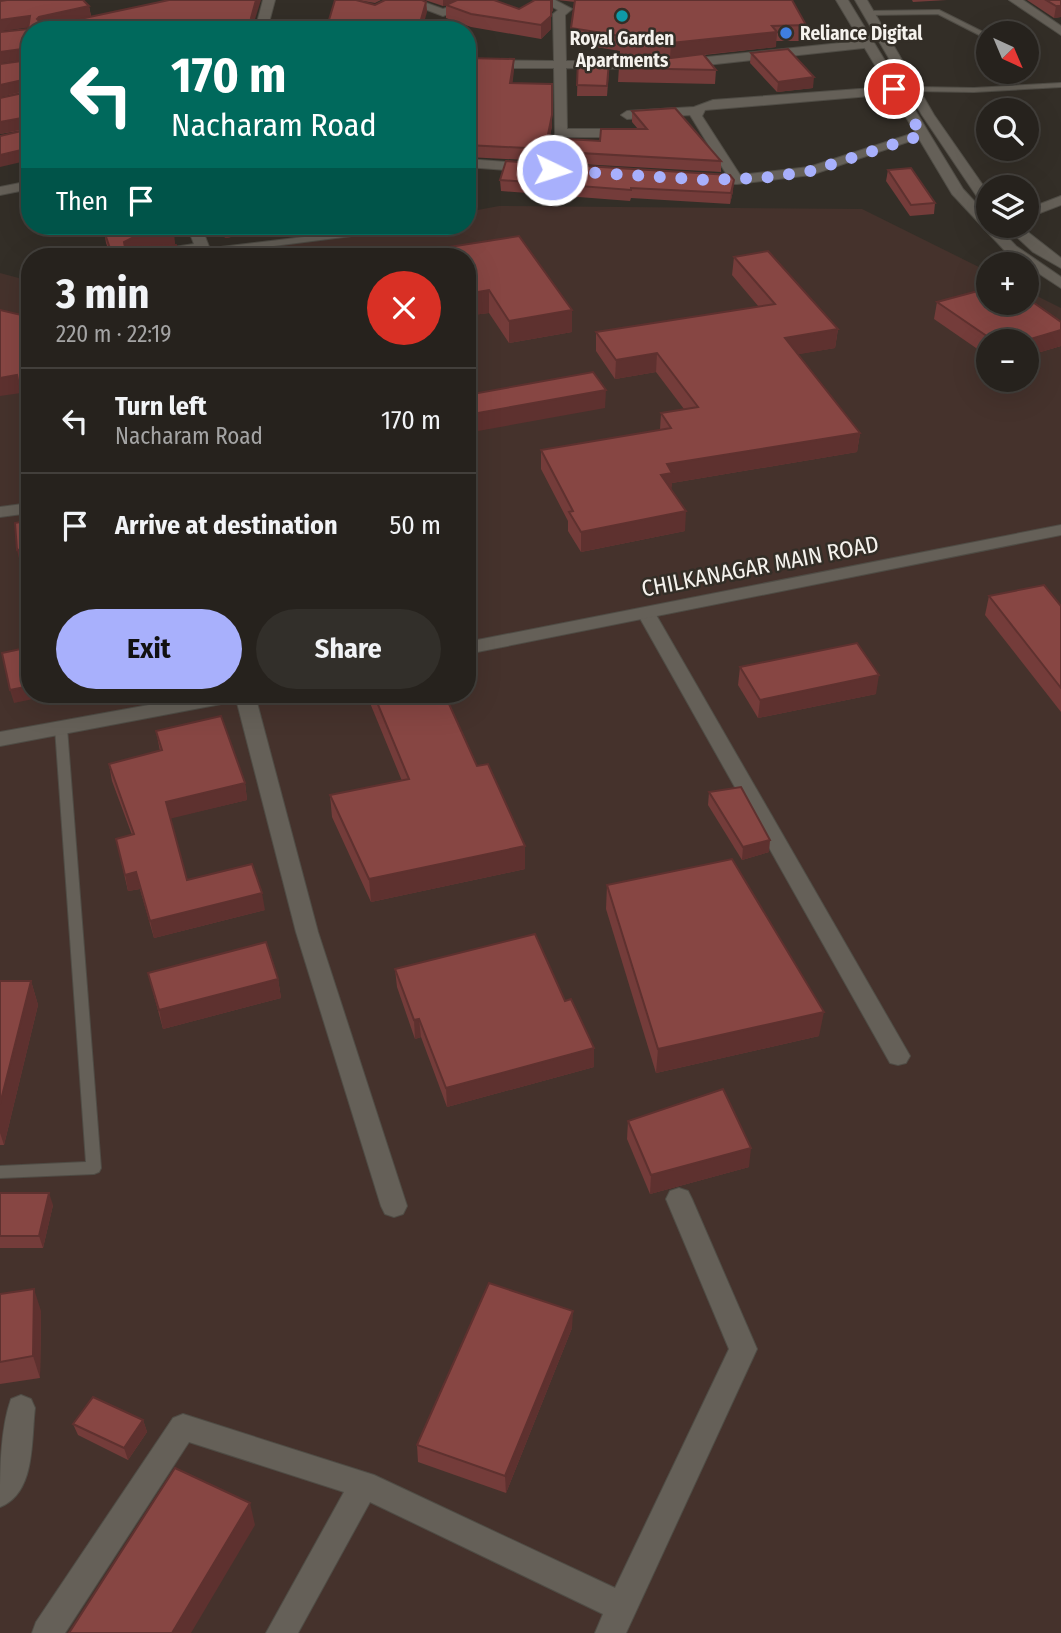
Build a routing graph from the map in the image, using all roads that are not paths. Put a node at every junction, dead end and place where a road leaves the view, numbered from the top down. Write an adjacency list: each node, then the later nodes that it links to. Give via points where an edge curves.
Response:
1 (269, 0): 9 (street)
2 (407, 0): 7 (street, via 443,13)
3 (547, 0): 14 (street, via 573,9 559,14)
4 (842, 0): 12 (street)
5 (861, 0): 8 (street)
6 (1015, 0): 11 (street)
7 (468, 5)
8 (869, 13): 10 (lane, via 939,12); 19 (street)
9 (263, 21)
10 (976, 31)
11 (1061, 31)
12 (869, 44): 16 (street); 18 (street)
13 (476, 64): 14 (street)
14 (559, 65): 15 (street); 22 (street)
15 (656, 65)
16 (670, 65)
17 (1061, 85): 19 (lane)
18 (894, 89): 19 (street); 20 (street, via 713,104); 24 (street)
19 (913, 89): 29 (street)
20 (699, 111): 21 (street); 27 (street, via 696,116)
21 (627, 115)
22 (561, 133): 23 (street); 25 (street, via 559,170)
23 (629, 133)
24 (922, 135): 27 (street, via 811,171); 37 (street, via 975,213 1011,249)
25 (476, 164)
26 (694, 179): 27 (street)
27 (737, 180)
28 (21, 186): 30 (street)
29 (976, 186)
30 (2, 187)
31 (1061, 200): 32 (street)
32 (1039, 209)
33 (341, 235): 35 (lane)
34 (1026, 238): 36 (street)
35 (236, 248)
36 (1061, 264)
37 (1061, 284)
38 (21, 509): 39 (street)
39 (0, 512)
40 (1061, 530): 41 (street, CHILKANAGAR MAIN ROAD)
41 (646, 614): 42 (street, CHILKANAGAR MAIN ROAD); 47 (street)
42 (476, 646)
43 (193, 703): 45 (street)
44 (247, 703): 50 (street, via 307,932)
45 (61, 727): 46 (street); 48 (lane, via 94,1168)
46 (0, 739)
47 (898, 1056)
48 (0, 1172)
49 (679, 1199): 54 (street, via 743,1349)
50 (394, 1206)
51 (20, 1408): 53 (street, via 13,1476)
52 (364, 1485): 54 (street); 55 (street, via 183,1427); 56 (street)
53 (0, 1493)
54 (616, 1620)
55 (47, 1633)
56 (281, 1633)

